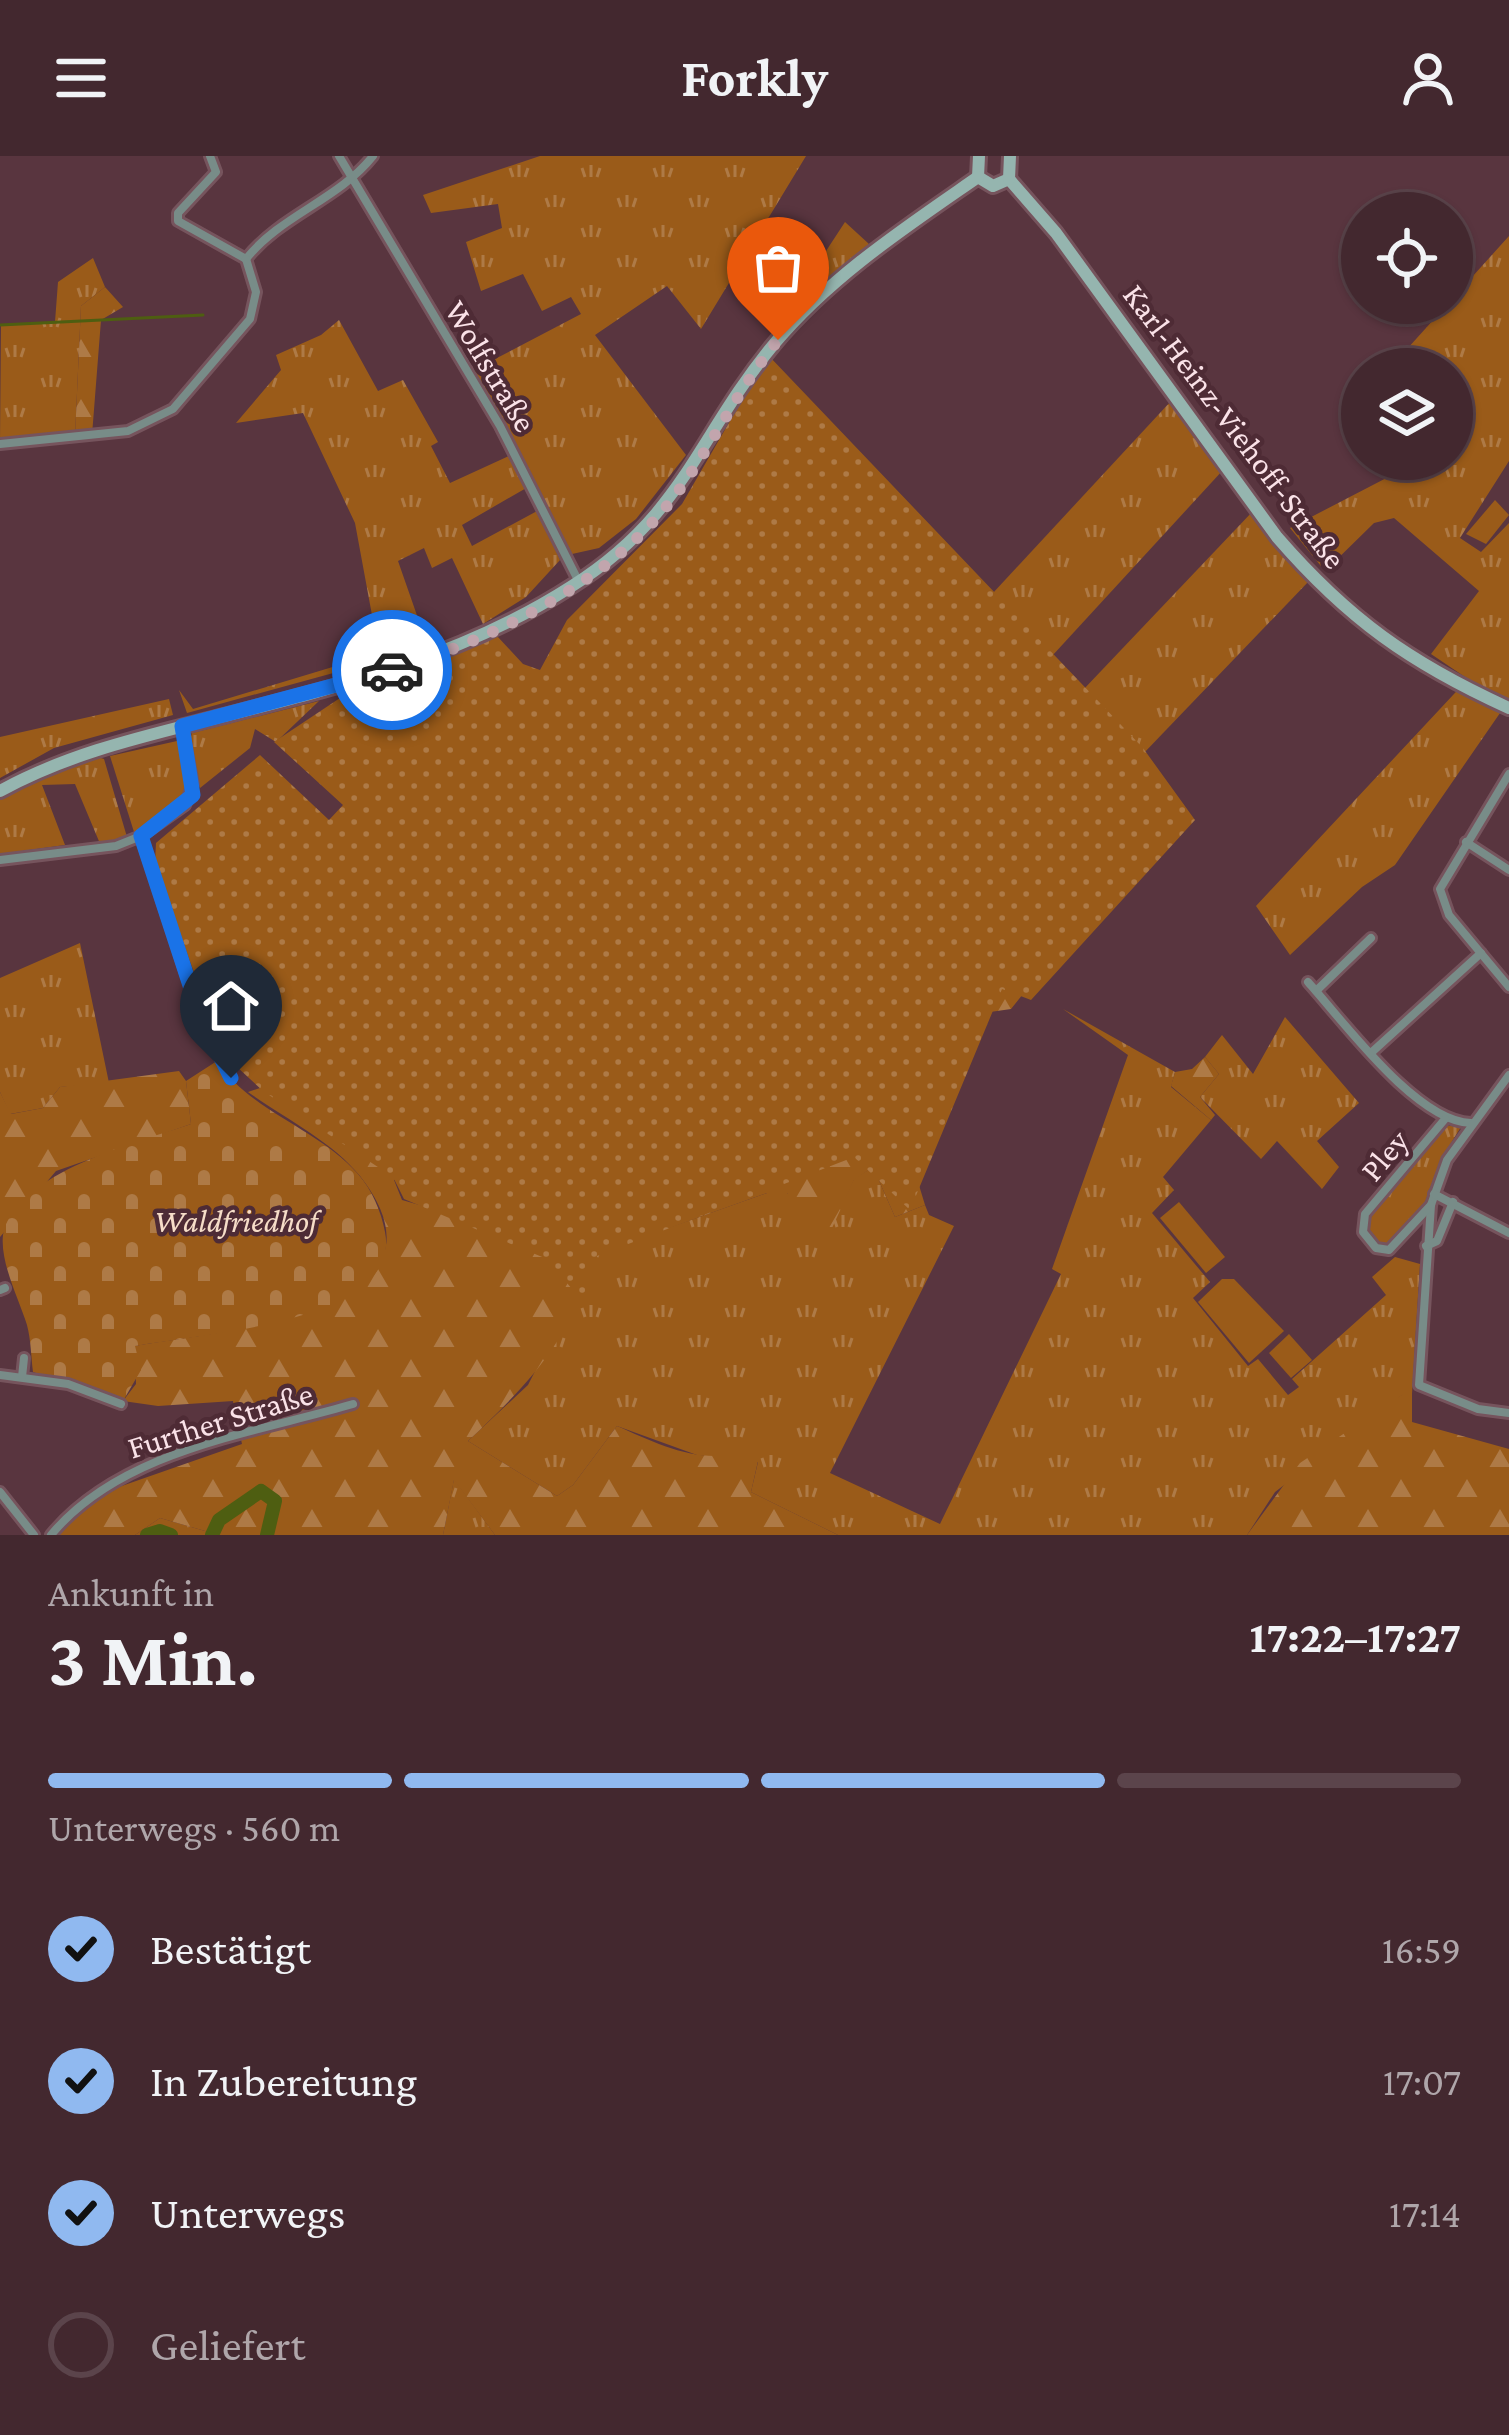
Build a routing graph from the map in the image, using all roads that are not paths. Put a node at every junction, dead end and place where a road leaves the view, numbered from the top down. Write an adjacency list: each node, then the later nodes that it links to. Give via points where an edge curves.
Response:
1 (210, 156): 9 (street, via 216,172 178,221)
2 (339, 156): 8 (street, Wolfstraße)
3 (373, 156): 8 (street)
4 (979, 156): 6 (main road)
5 (1010, 156): 7 (main road)
6 (978, 177): 7 (main road, via 993,186); 11 (main road, via 807,307 767,353 674,497)
7 (1009, 179): 12 (main road, Karl-Heinz-Viehoff-Straße, via 1312,578 1412,661)
8 (354, 180): 9 (street); 11 (street, Wolfstraße, via 500,426)
9 (246, 259): 10 (street, via 256,292 250,319 173,409 128,431)
10 (0, 444)
11 (579, 582): 13 (main road, via 428,659)
12 (1509, 708)
13 (182, 726): 15 (main road, via 50,765); 16 (street, via 193,795)
14 (1509, 774): 17 (street)
15 (0, 791)
16 (141, 836): 18 (street, via 98,850); 25 (street, via 200,1016)
17 (1466, 842): 19 (street); 21 (street, via 1440,897)
18 (0, 860)
19 (1509, 870)
20 (1371, 938): 23 (street, via 1312,987)
21 (1480, 953): 22 (street); 23 (street)
22 (1509, 987)
23 (1372, 1052): 26 (street)
24 (1509, 1076): 27 (street, Pley)
25 (231, 1078)
26 (1445, 1119): 27 (street); 30 (street, Pley, via 1363,1222 1368,1242 1389,1250)
27 (1472, 1123): 28 (street, Pley)
28 (1432, 1199): 29 (street); 30 (street, Pley); 32 (street, Pley)
29 (1454, 1202): 31 (street); 32 (street, Pley, via 1437,1240)
30 (1410, 1228): 32 (street, Pley)
31 (1509, 1233)
32 (1426, 1242): 38 (street, Pley, via 1419,1385)
33 (24, 1358): 35 (street)
34 (0, 1375): 35 (street)
35 (22, 1377): 36 (street)
36 (121, 1404)
37 (353, 1404): 41 (street, Further Straße, via 113,1478)
38 (1509, 1413)
39 (0, 1492): 40 (street)
40 (34, 1535)
41 (51, 1535)

